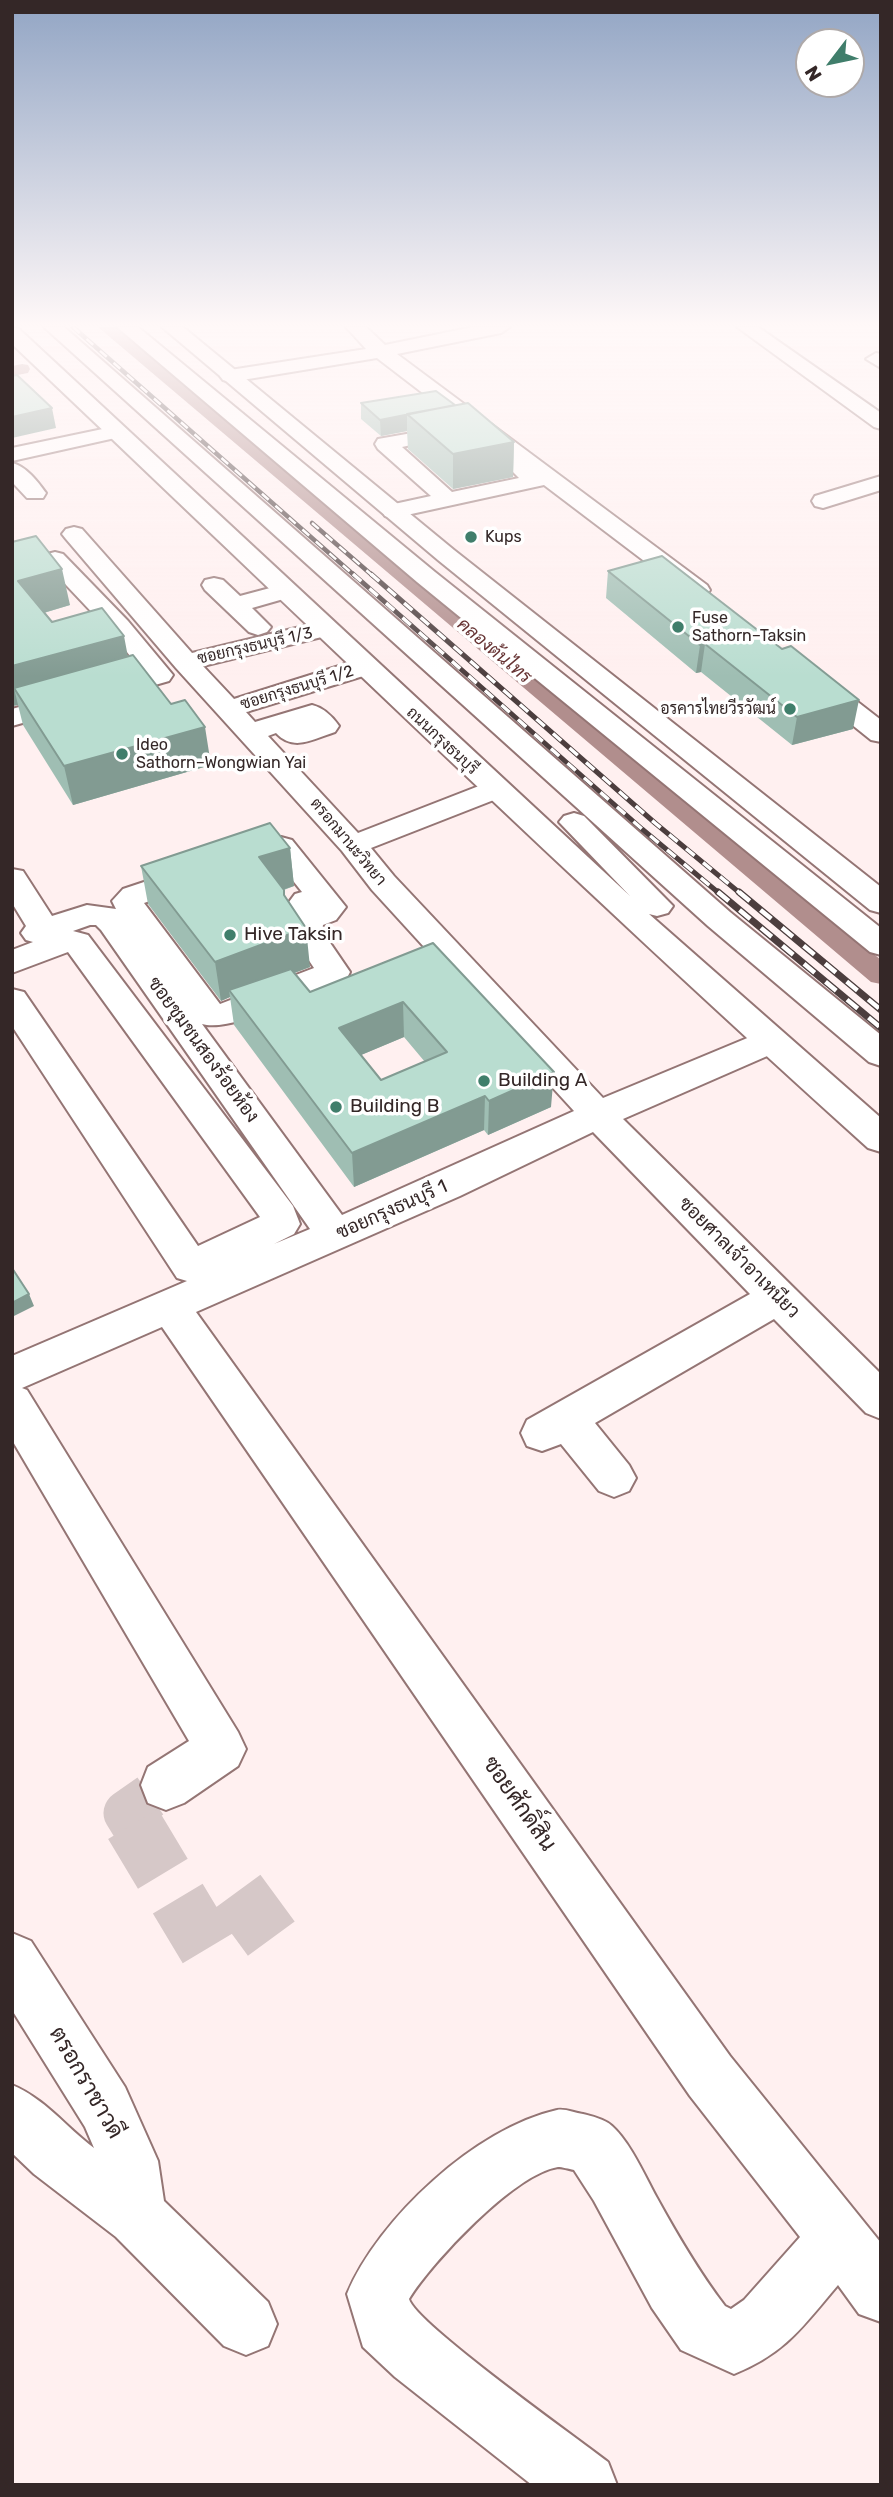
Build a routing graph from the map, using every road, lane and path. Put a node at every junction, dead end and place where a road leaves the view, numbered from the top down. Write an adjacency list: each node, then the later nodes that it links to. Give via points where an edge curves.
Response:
1 (311, 443): 16 (main road); 20 (main road)
2 (87, 444): 10 (main road)
3 (129, 444): 22 (main road, ถนนกรุงธนบุรี)
4 (133, 444): 17 (main road)
5 (183, 444): 17 (main road)
6 (266, 444): 20 (main road)
7 (388, 444): 14 (main road)
8 (491, 444): 14 (main road, via 535,481)
9 (503, 444): 24 (main road)
10 (12, 455)
11 (12, 469): 13 (main road)
12 (881, 483): 15 (main road)
13 (36, 493)
14 (448, 500): 16 (main road)
15 (823, 501)
16 (393, 511): 43 (main road)
17 (270, 521): 31 (main road)
18 (75, 534): 25 (main road, ตรอกมานะวิทยา)
19 (12, 570): 25 (main road, via 55,559)
20 (426, 577): 39 (main road)
21 (214, 585): 23 (main road)
22 (285, 591): 23 (main road); 27 (main road, ถนนกรุงธนบุรี)
23 (234, 605): 26 (main road)
24 (718, 606)
25 (118, 615): 28 (main road, ตรอกมานะวิทยา); 34 (main road, via 160,675)
26 (258, 627)
27 (325, 629): 28 (main road, ซอยกรุงธนบุรี 1/3); 30 (main road, ถนนกรุงธนบุรี)
28 (186, 662): 32 (main road, ตรอกมานะวิทยา)
29 (793, 665): 37 (main road)
30 (364, 667): 32 (main road, ซอยกรุงธนบุรี 1/2); 38 (main road, ถนนกรุงธนบุรี)
31 (453, 683): 52 (main road, via 719,919); 54 (main road, via 550,797)
32 (226, 705): 33 (main road, ซอยกรุงธนบุรี 1/2); 36 (main road, ตรอกมานะวิทยา)
33 (190, 712)
34 (12, 718)
35 (281, 722): 36 (main road)
36 (251, 732): 40 (main road, ตรอกมานะวิทยา)
37 (881, 734)
38 (494, 790): 40 (main road); 51 (main road, ถนนกรุงธนบุรี)
39 (706, 804): 45 (main road); 48 (main road)
40 (354, 845): 42 (main road, ตรอกมานะวิทยา)
41 (12, 878): 46 (main road)
42 (383, 883): 44 (main road); 53 (main road, ตรอกมานะวิทยา)
43 (881, 903)
44 (320, 906): 44 (main road, via 281,846 128,901 214,1016 334,972 306,932)
45 (881, 926)
46 (45, 930): 47 (main road, ซอยชุมชนสองร้อยห้อง); 56 (main road, ซอยชุมชนสองร้อยห้อง, via 87,915 104,916 112,923)
47 (12, 942)
48 (881, 946)
49 (12, 962): 57 (main road, via 66,941 77,942 280,1216 278,1227)
50 (12, 1000): 57 (main road, ซอยศักดิ์สิน)
51 (769, 1042): 53 (main road, ซอยกรุงธนบุรี 1); 55 (main road, ถนนกรุงธนบุรี)
52 (881, 1054)
53 (597, 1115): 56 (main road, ซอยกรุงธนบุรี 1); 58 (main road, ซอยศาลเจ้าอาเหนียว)
54 (881, 1130)
55 (881, 1139)
56 (335, 1235): 57 (main road, ซอยกรุงธนบุรี 1)
57 (189, 1288): 59 (main road, ซอยกรุงธนบุรี 1); 67 (main road, ซอยศักดิ์สิน, via 710,2076)
58 (778, 1297): 60 (main road, ซอยศาลเจ้าอาเหนียว); 62 (main road, via 554,1426)
59 (12, 1374)
60 (881, 1401)
61 (12, 1402): 63 (main road, via 221,1749)
62 (614, 1478)
63 (166, 1785)
64 (12, 1960): 66 (main road, ตรอกราชาวดี, via 105,2107 129,2161)
65 (12, 2113): 66 (main road, via 54,2154)
66 (137, 2216): 69 (main road)
67 (838, 2239): 68 (main road, ซอยศักดิ์สิน); 70 (main road, via 765,2322 734,2343 703,2328 673,2287 591,2145 559,2138 513,2156 472,2185 400,2258 377,2294 385,2325)
68 (881, 2292)
69 (246, 2324)
70 (584, 2485)

